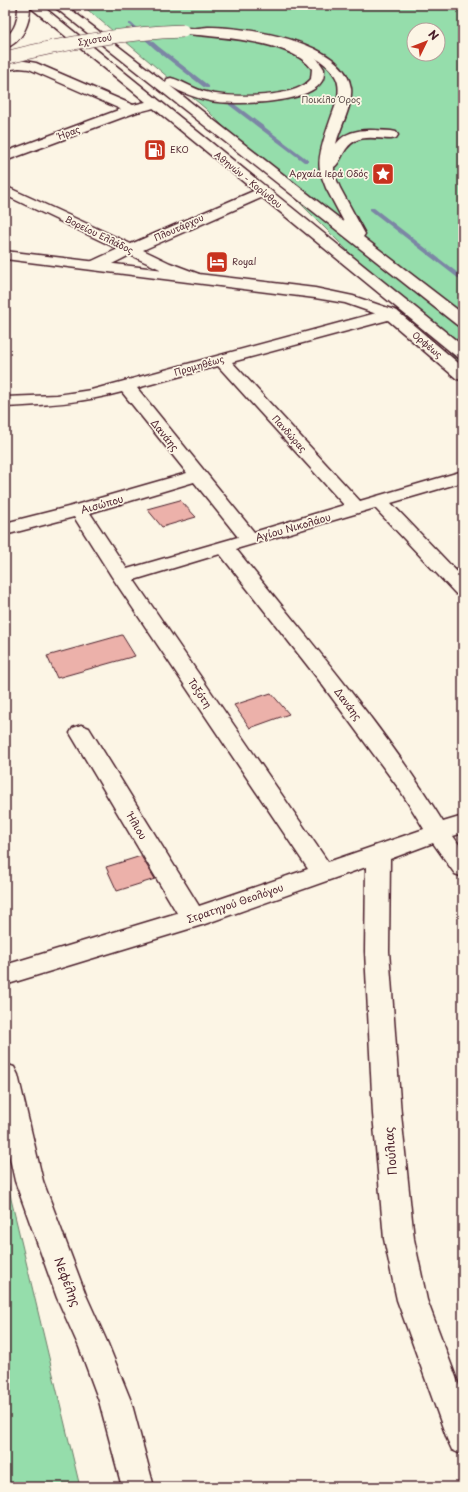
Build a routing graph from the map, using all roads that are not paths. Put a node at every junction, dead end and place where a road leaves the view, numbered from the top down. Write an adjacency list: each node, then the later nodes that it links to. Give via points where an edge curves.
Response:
1 (24, 5): 5 (main road, via 24,20 20,31)
2 (34, 5): 9 (main road, Αθηνών - Κορίνθου)
3 (58, 5): 6 (main road, Αθηνών - Κορίνθου)
4 (185, 31): 6 (main road, via 254,39 284,47 314,63 318,70 317,78 310,86 279,97 248,100 216,98 186,90); 7 (main road, Σχιστού, bridge, via 153,32 101,39); 10 (main road, via 221,31 258,36 290,44 317,55 332,64 342,77 345,89)
5 (5, 44)
6 (122, 56): 16 (main road, Αθηνών - Κορίνθου)
7 (5, 58)
8 (5, 66): 11 (main road, via 32,66)
9 (154, 104): 11 (main road, Ήρας); 15 (main road, Αθηνών - Κορίνθου)
10 (342, 106): 13 (main road, via 327,151); 13 (main road, via 361,127 391,135 361,134 348,138 338,150)
11 (132, 109): 12 (main road, Ήρας)
12 (5, 157)
13 (327, 172): 16 (main road)
14 (5, 190): 17 (main road, Βορείου Ελλάδος)
15 (263, 192): 17 (main road, Πλουτάρχου); 23 (main road, Αθηνών - Κορίνθου)
16 (362, 242): 22 (main road, Αθηνών - Κορίνθου)
17 (130, 250): 19 (main road, Πλουτάρχου); 20 (main road, Βορείου Ελλάδος)
18 (5, 255): 19 (main road)
19 (95, 265): 20 (main road)
20 (194, 277): 21 (main road, via 315,293 348,300)
21 (391, 314): 24 (main road, Προμηθέως); 25 (main road); 26 (main road, Ορφέως)
22 (463, 322)
23 (463, 354)
24 (221, 360): 27 (main road, Προμηθέως); 32 (main road, Πανδώρας)
25 (463, 360)
26 (463, 376)
27 (126, 386): 28 (main road, Προμηθέως, via 92,395 57,400); 29 (main road, Δανάης)
28 (5, 402)
29 (198, 475): 33 (main road, Αισώπου); 35 (main road, Δανάης)
30 (463, 476): 31 (main road, Αγίου Νικολάου)
31 (379, 501): 32 (main road, Αγίου Νικολάου); 38 (main road)
32 (356, 508): 35 (main road, Αγίου Νικολάου)
33 (79, 510): 34 (main road, Αισώπου); 37 (main road, Τοξότη)
34 (5, 529)
35 (250, 539): 36 (main road, Αγίου Νικολάου)
36 (224, 547): 37 (main road, Αγίου Νικολάου); 41 (main road, Δανάης, via 408,784)
37 (122, 577): 44 (main road, Τοξότη)
38 (463, 590)
39 (80, 733): 45 (main road, Ήλιου)
40 (463, 824): 41 (main road, Στρατηγού Θεολόγου)
41 (438, 832): 42 (main road, Στρατηγού Θεολόγου); 43 (main road, Δανάης)
42 (378, 854): 44 (main road, Στρατηγού Θεολόγου); 48 (main road, Πούλιας, via 377,951 399,1239 412,1300)
43 (463, 868)
44 (323, 873): 45 (main road, Στρατηγού Θεολόγου)
45 (193, 918): 46 (main road, Στρατηγού Θεολόγου)
46 (5, 975)
47 (5, 1075): 49 (main road, Νεφέλης, via 29,1181 72,1298 115,1401)
48 (463, 1439)
49 (138, 1487)

